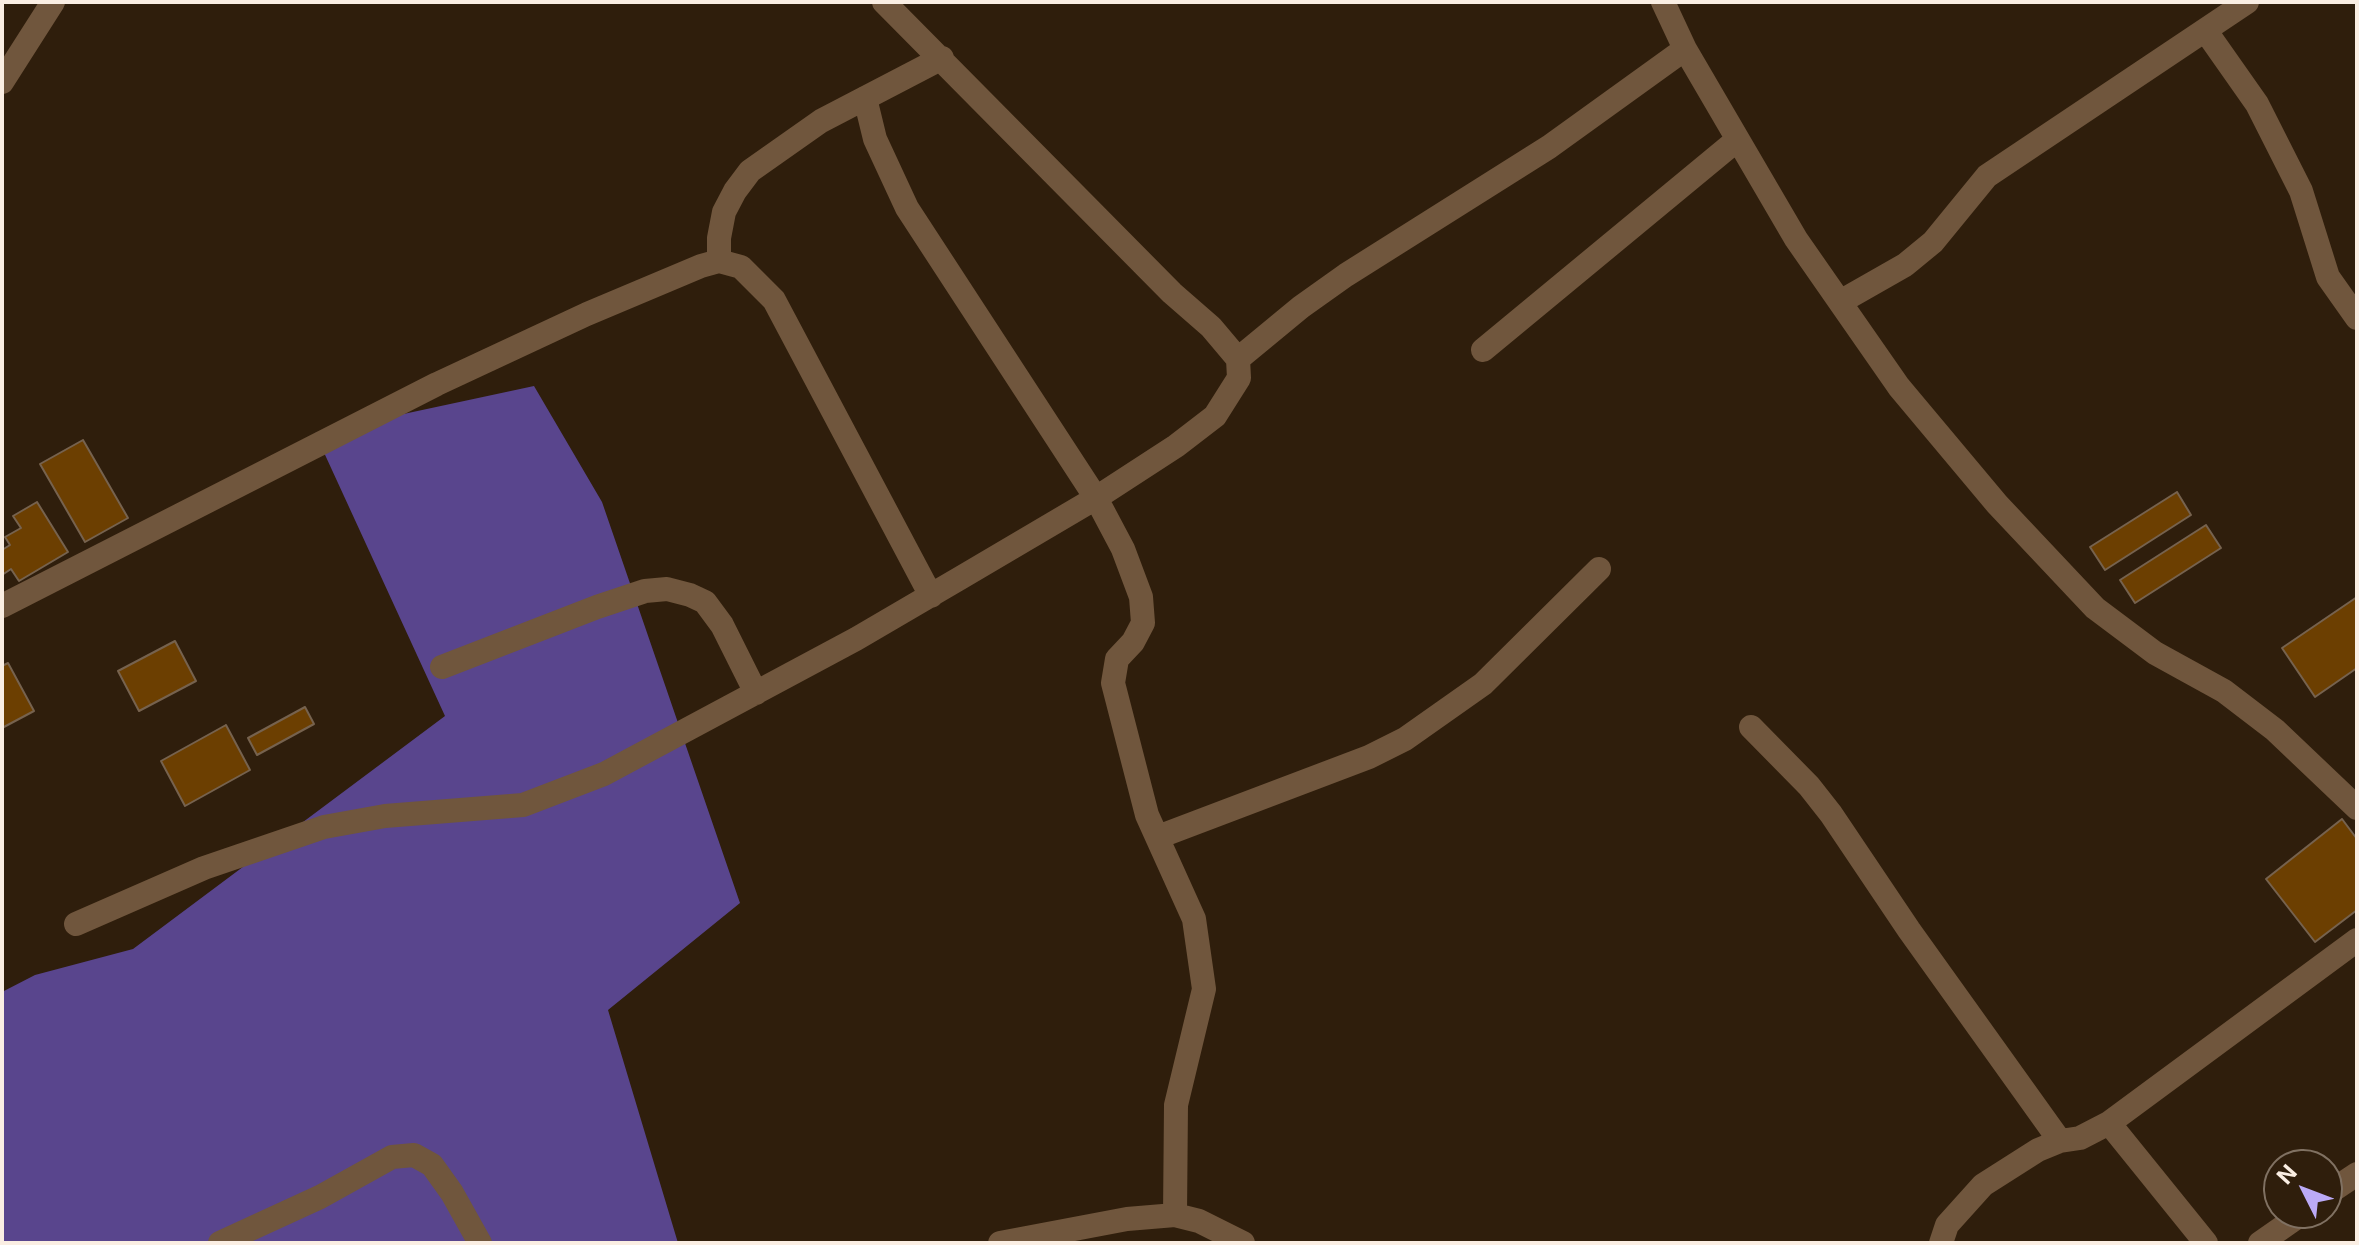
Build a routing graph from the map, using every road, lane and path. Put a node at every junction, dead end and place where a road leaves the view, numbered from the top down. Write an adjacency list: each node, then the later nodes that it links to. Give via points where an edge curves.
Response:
1 (53, 2): 8 (street)
2 (884, 2): 7 (street)
3 (1663, 2): 6 (street)
4 (2247, 2): 5 (street)
5 (2205, 30): 12 (street, via 1987,176 1933,242 1905,265); 13 (street, via 2257,104 2301,191 2328,277)
6 (1685, 49): 10 (street); 15 (street, via 1549,147 1346,275)
7 (942, 58): 9 (street); 15 (street)
8 (4, 77)
9 (865, 98): 11 (street, via 821,121 750,171 724,212); 16 (street, via 875,139 907,208)
10 (1737, 140): 12 (street); 14 (street)
11 (719, 261): 18 (street, via 741,267 774,300); 19 (street, via 587,314 437,384)
12 (1840, 302): 23 (street, via 1899,387 1956,456 2095,608 2155,653 2224,691 2275,730)
13 (2357, 318)
14 (1483, 350)
15 (1238, 359): 16 (street, via 1239,378 1215,416)
16 (1096, 498): 18 (street); 24 (street, via 1141,597 1143,623 1117,659 1113,683 1137,782)
17 (1599, 569): 24 (street, via 1483,684 1405,739)
18 (931, 596): 21 (street)
19 (2, 606)
20 (442, 667): 21 (street, via 597,607 667,589 705,602)
21 (756, 693): 25 (street, via 604,774 551,796 523,805 385,816 324,827 204,868)
22 (1751, 727): 28 (street, via 1831,814)
23 (2357, 808)
24 (1158, 837): 29 (street, via 1194,919 1204,989 1176,1105)
25 (76, 924)
26 (2357, 940): 27 (street)
27 (2109, 1123): 28 (street, via 2080,1138); 36 (street)
28 (2060, 1141): 35 (street, via 1983,1185 1947,1225)
29 (1175, 1215): 33 (street); 34 (street)
30 (2280, 1229): 37 (street)
31 (220, 1243): 32 (street, via 392,1157 414,1155 432,1165)
32 (480, 1243)
33 (1000, 1243)
34 (1243, 1243)
35 (1941, 1243)
36 (2206, 1243)
37 (2260, 1243)

